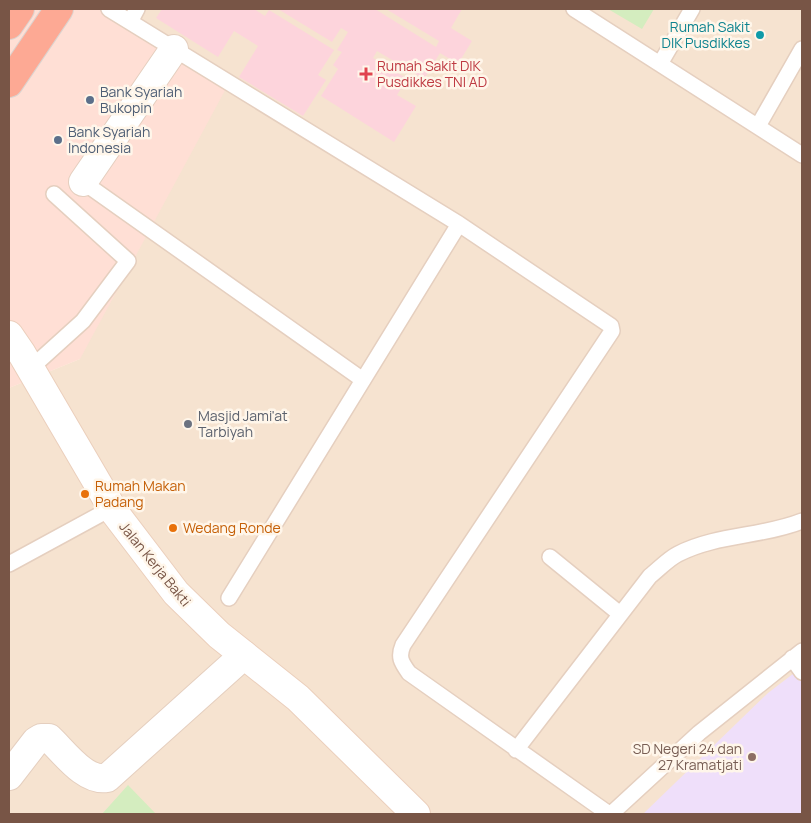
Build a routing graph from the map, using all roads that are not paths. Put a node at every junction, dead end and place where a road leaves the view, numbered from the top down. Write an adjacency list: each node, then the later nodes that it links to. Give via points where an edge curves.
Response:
1 (20, 9): 8 (highway)
2 (59, 9): 12 (highway)
3 (109, 9): 7 (lane)
4 (137, 9): 7 (lane)
5 (574, 9): 11 (lane)
6 (692, 9): 11 (lane)
7 (130, 22): 9 (lane)
8 (9, 25)
9 (174, 49): 15 (street); 17 (lane)
10 (802, 49): 13 (lane)
11 (660, 64): 13 (lane)
12 (9, 83)
13 (758, 126): 14 (lane)
14 (802, 155)
15 (83, 182): 20 (lane)
16 (54, 194): 19 (lane, via 128,261 83,321)
17 (459, 224): 20 (lane); 30 (lane, via 612,328 399,655 409,673)
18 (9, 335): 19 (street, Jalan Kerja Bakti)
19 (31, 368): 21 (street, Jalan Kerja Bakti)
20 (363, 380): 25 (lane)
21 (112, 508): 24 (lane); 28 (street, Jalan Kerja Bakti, via 176,594)
22 (802, 521): 26 (lane, via 791,526 720,538 676,554 650,576)
23 (550, 557): 26 (lane)
24 (9, 564)
25 (230, 598)
26 (620, 614): 30 (lane)
27 (797, 654): 29 (lane); 33 (lane, via 699,733)
28 (244, 655): 31 (street, via 108,778 91,776 49,738 36,741); 32 (street, Jalan Kerja Bakti, via 298,698)
29 (802, 672)
30 (516, 750): 33 (lane)
31 (9, 776)
32 (416, 814)
33 (610, 814)

